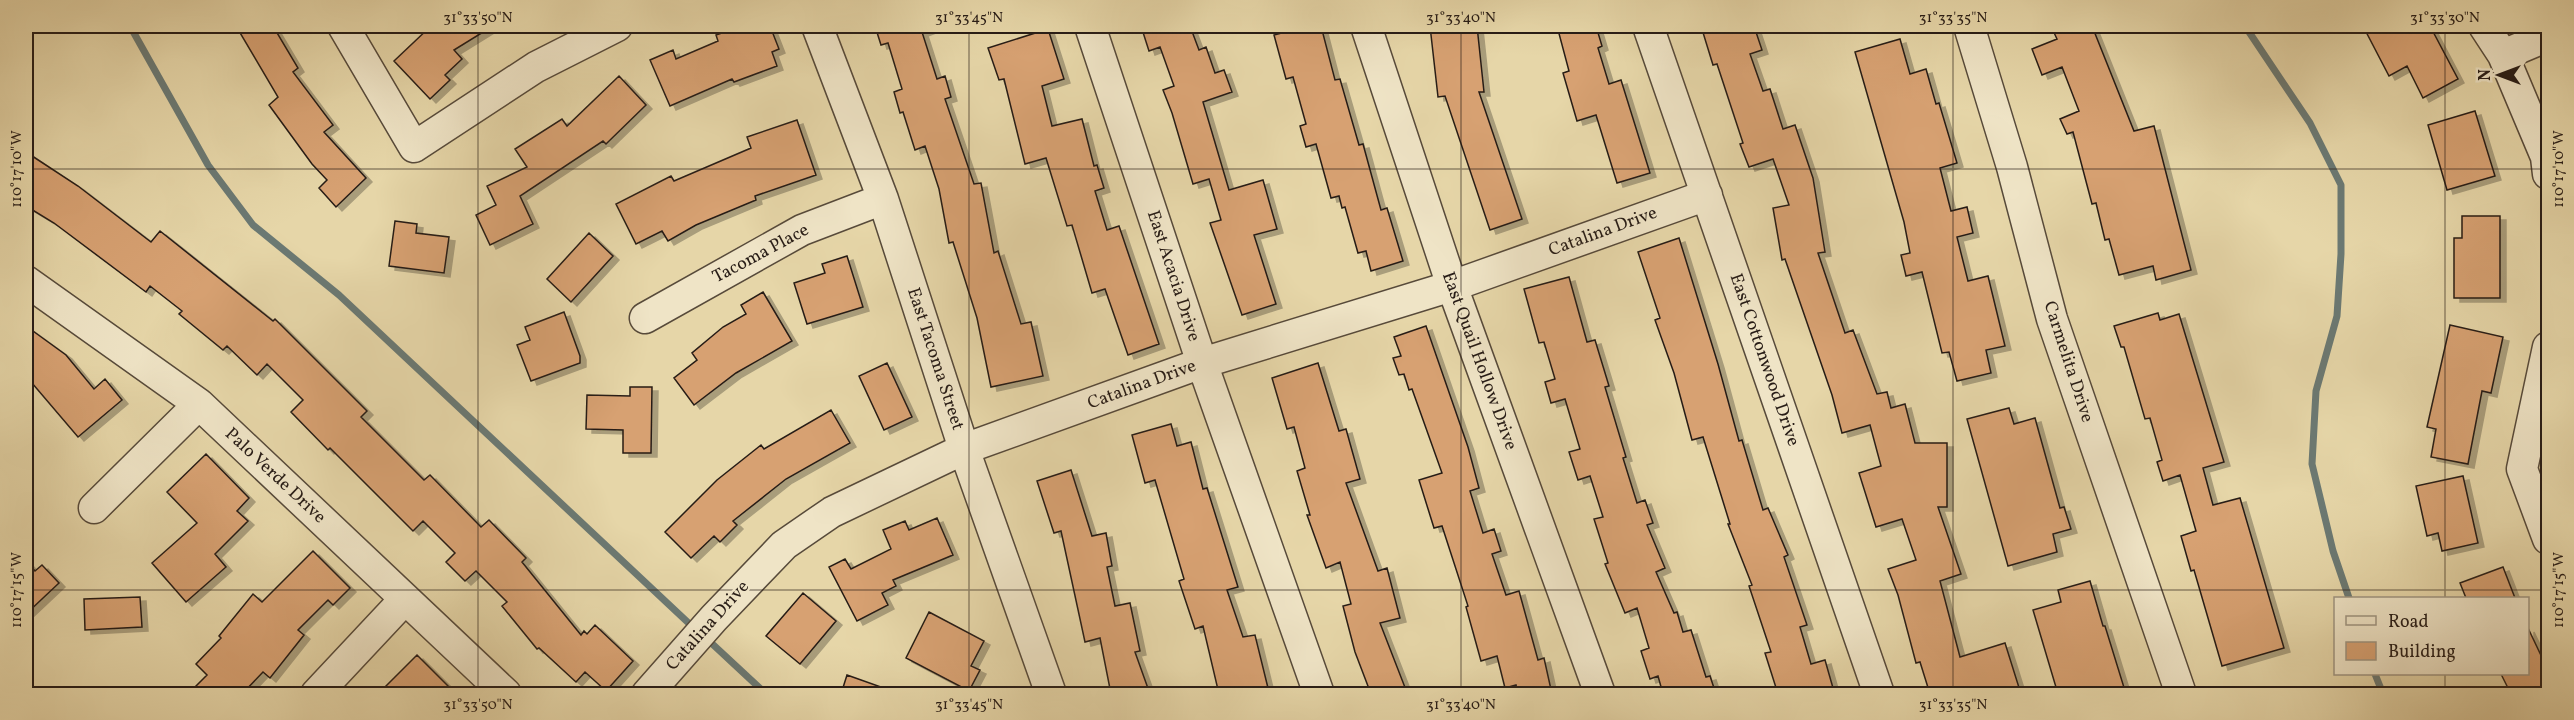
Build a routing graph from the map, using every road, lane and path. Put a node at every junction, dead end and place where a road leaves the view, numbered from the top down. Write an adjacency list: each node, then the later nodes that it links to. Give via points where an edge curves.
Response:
1 (343, 26): 2 (street, via 414,147 536,67)
2 (617, 26)
3 (817, 26): 13 (street, East Tacoma Street)
4 (1090, 26): 18 (street, East Acacia Drive)
5 (1366, 26): 15 (street, East Quail Hollow Drive)
6 (1648, 26): 12 (street, East Cottonwood Drive)
7 (1969, 26): 31 (street, Carmelita Drive, via 2052,319)
8 (2484, 26): 10 (street)
9 (2548, 36): 10 (street)
10 (2503, 55): 11 (street, via 2546,157)
11 (2548, 174)
12 (1707, 195): 15 (street, Catalina Drive); 30 (street, East Cottonwood Drive)
13 (883, 199): 16 (street, Tacoma Place, via 802,230); 20 (street, East Tacoma Street)
14 (26, 281): 19 (street, Palo Verde Drive)
15 (1452, 286): 18 (street, Catalina Drive); 29 (street, East Quail Hollow Drive)
16 (645, 318)
17 (2548, 347): 22 (street, via 2522,469)
18 (1202, 363): 20 (street, Catalina Drive); 28 (street, East Acacia Drive)
19 (199, 404): 21 (street); 23 (street, Palo Verde Drive)
20 (964, 449): 26 (street, Catalina Drive, via 832,512 784,545); 27 (street, East Tacoma Street)
21 (94, 508)
22 (2548, 539)
23 (405, 599): 24 (street); 25 (street, Palo Verde Drive)
24 (316, 694)
25 (506, 694)
26 (646, 694)
27 (1050, 694)
28 (1319, 694)
29 (1600, 694)
30 (1879, 694)
31 (2181, 694)

